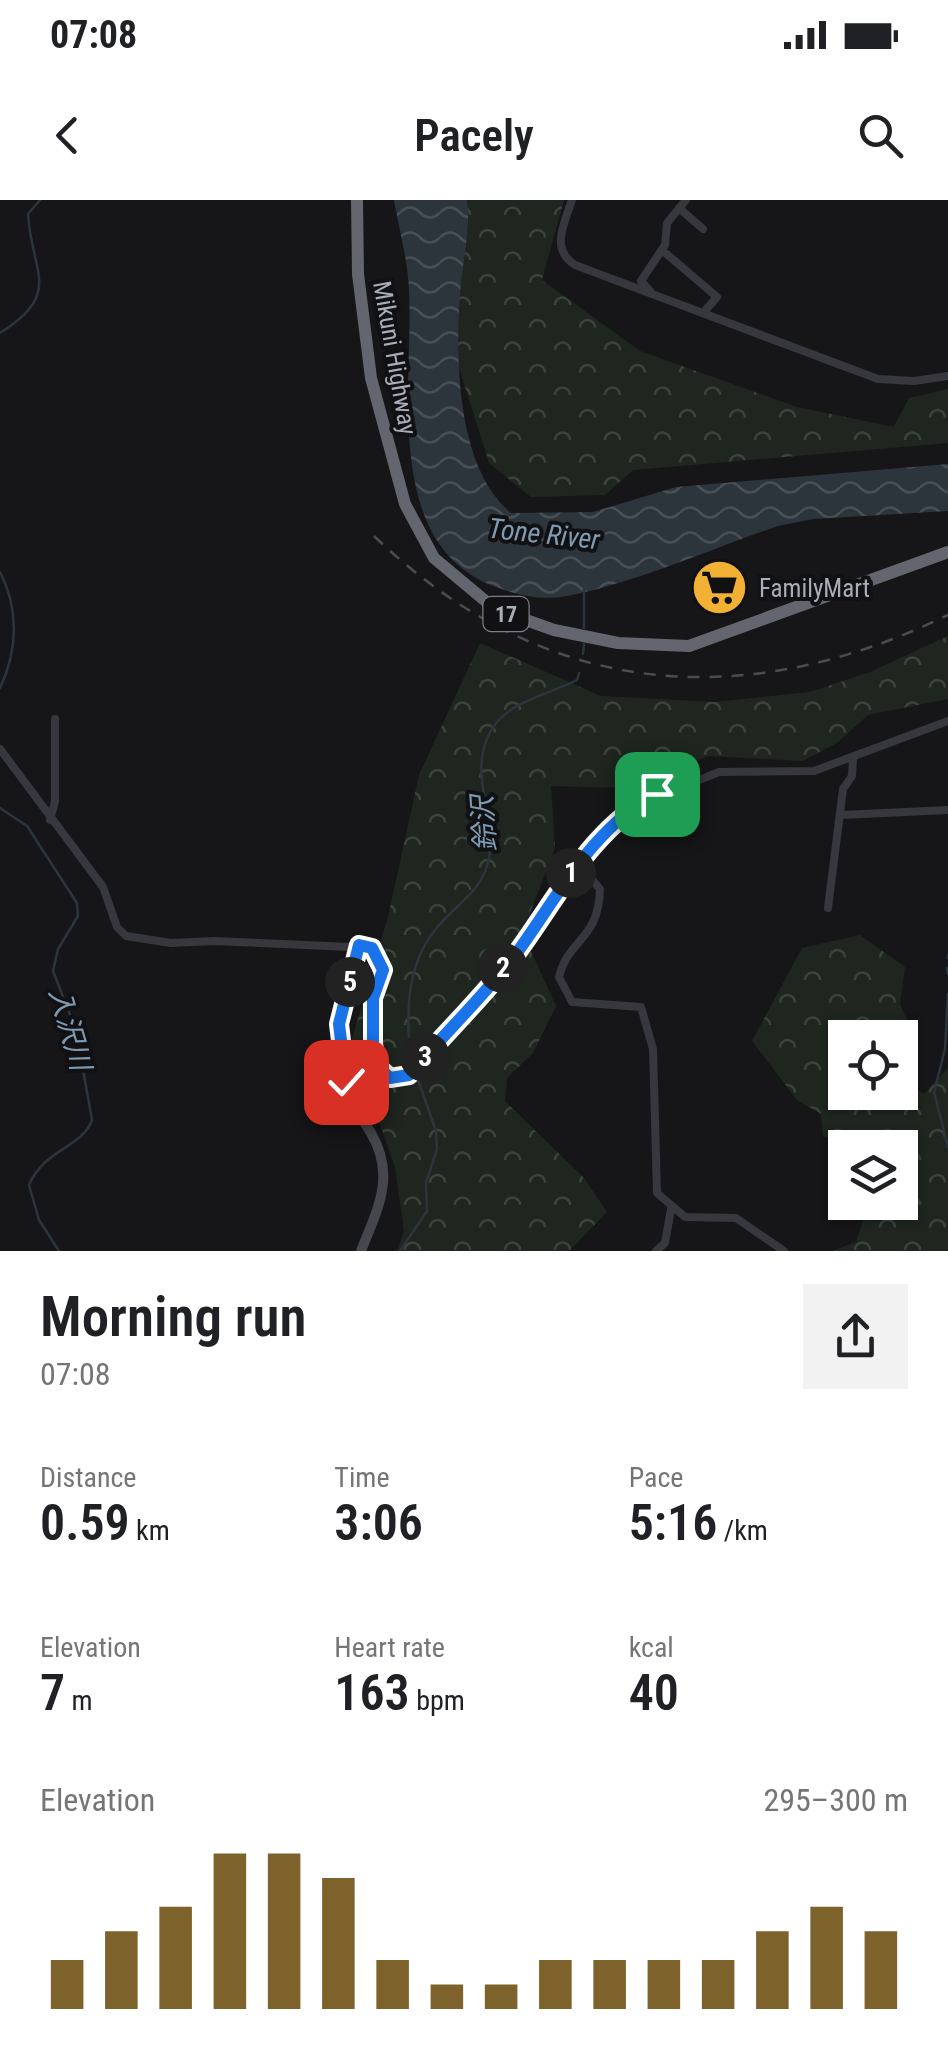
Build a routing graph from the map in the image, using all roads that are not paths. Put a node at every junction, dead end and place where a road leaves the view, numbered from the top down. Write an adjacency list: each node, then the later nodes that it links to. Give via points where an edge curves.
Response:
1 (357, 200): 9 (highway, Mikuni Highway / 17, via 371,378 405,504 434,558 495,609 618,643 689,646)
2 (572, 200): 6 (street, via 560,246 566,259)
3 (683, 204): 4 (street); 5 (street, via 666,224)
4 (703, 229)
5 (662, 250): 6 (street, via 641,281); 7 (street, via 717,297)
6 (652, 294): 7 (street)
7 (704, 314): 8 (street, via 878,379)
8 (948, 376)
9 (948, 552)
10 (56, 719): 16 (street)
11 (948, 721): 13 (street)
12 (0, 749): 16 (street)
13 (854, 759): 15 (street); 17 (street, via 814,771 719,772 657,794 634,806)
14 (948, 810): 15 (street)
15 (841, 815): 18 (street)
16 (50, 820): 19 (street, via 103,887 126,936 171,943)
17 (578, 864): 19 (street, via 514,956 409,1075 390,1078 379,1068 371,1023 383,970 372,948); 20 (street, via 600,890 598,917 586,940 563,958 559,977 572,1002 641,1007 654,1048 657,1192)
18 (828, 908)
19 (359, 945): 21 (street, via 340,1043 346,1082 380,1150 386,1178)
20 (672, 1210): 22 (street, via 666,1244); 23 (street, via 684,1217 736,1218)
21 (361, 1251)
22 (656, 1251)
23 (784, 1251)

